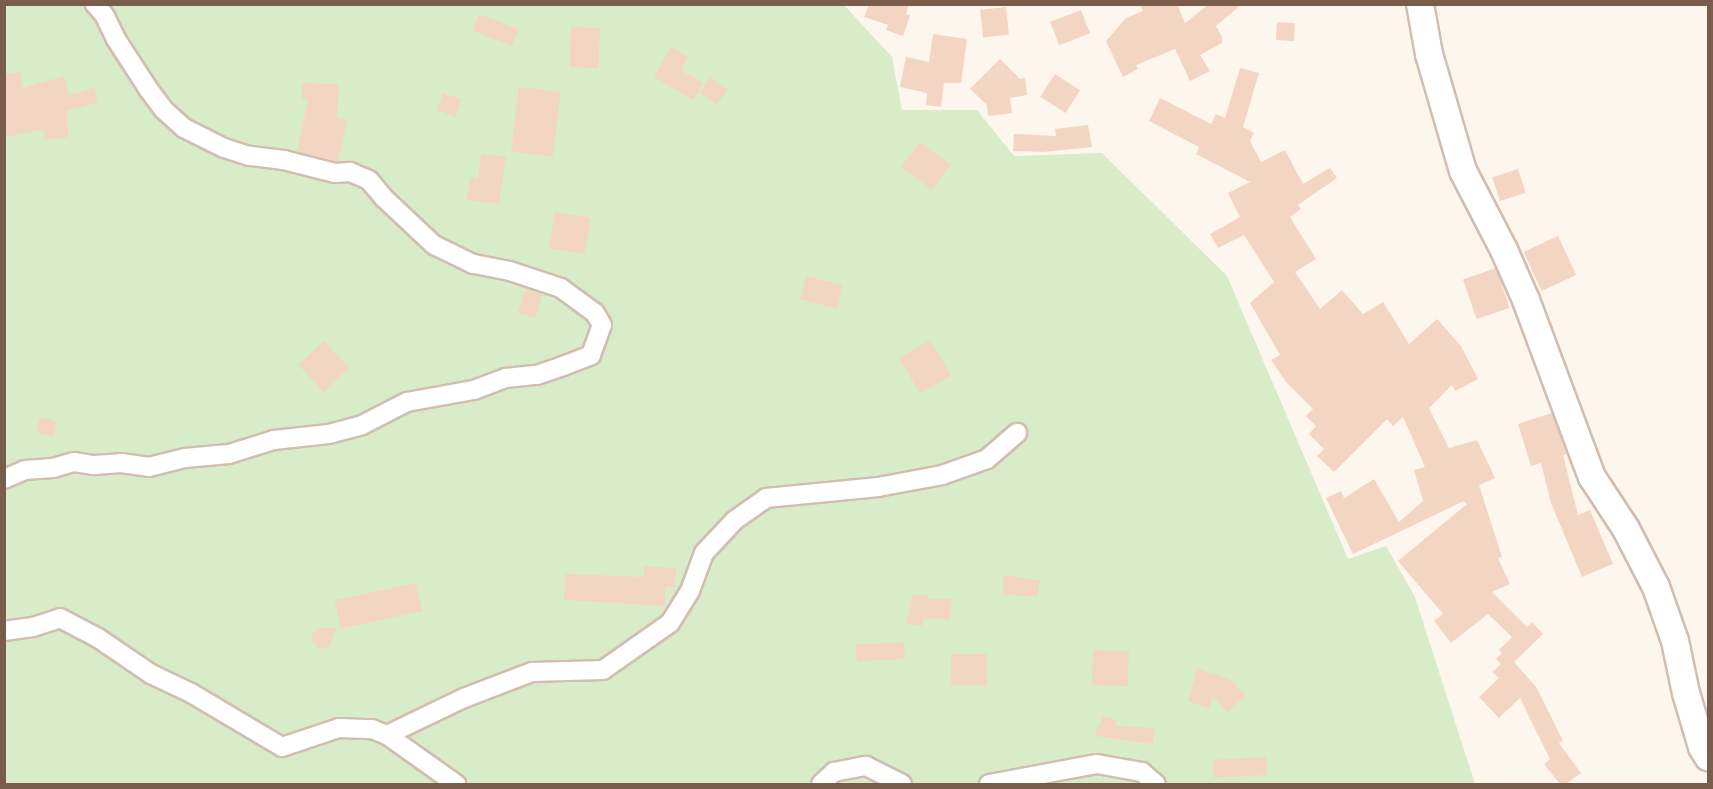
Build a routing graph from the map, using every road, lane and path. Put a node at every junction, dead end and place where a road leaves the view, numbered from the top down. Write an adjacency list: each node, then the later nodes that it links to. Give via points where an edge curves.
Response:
1 (95, 4): 4 (street, via 149,90 184,128 249,156 335,173 350,172 369,180 384,198 449,254 561,288 595,313 602,325 591,355 537,375 506,378 474,390 407,402 362,425 340,431 274,440 229,454 185,458 148,467 74,462)
2 (1420, 4): 7 (street, via 1429,54 1463,171 1526,300 1592,477 1656,587)
3 (1017, 433): 6 (street, via 987,459 942,475 879,487 766,498 735,519 704,553 690,591 670,623 603,670 532,672 464,698)
4 (4, 479)
5 (4, 631): 6 (street, via 60,618 282,747 339,728 372,729)
6 (387, 735): 8 (street)
7 (1708, 757)
8 (456, 784)
9 (821, 784): 10 (street, via 834,772 866,766)
10 (902, 784)
11 (989, 784): 12 (street, via 1097,764 1142,772)
12 (1156, 784)

